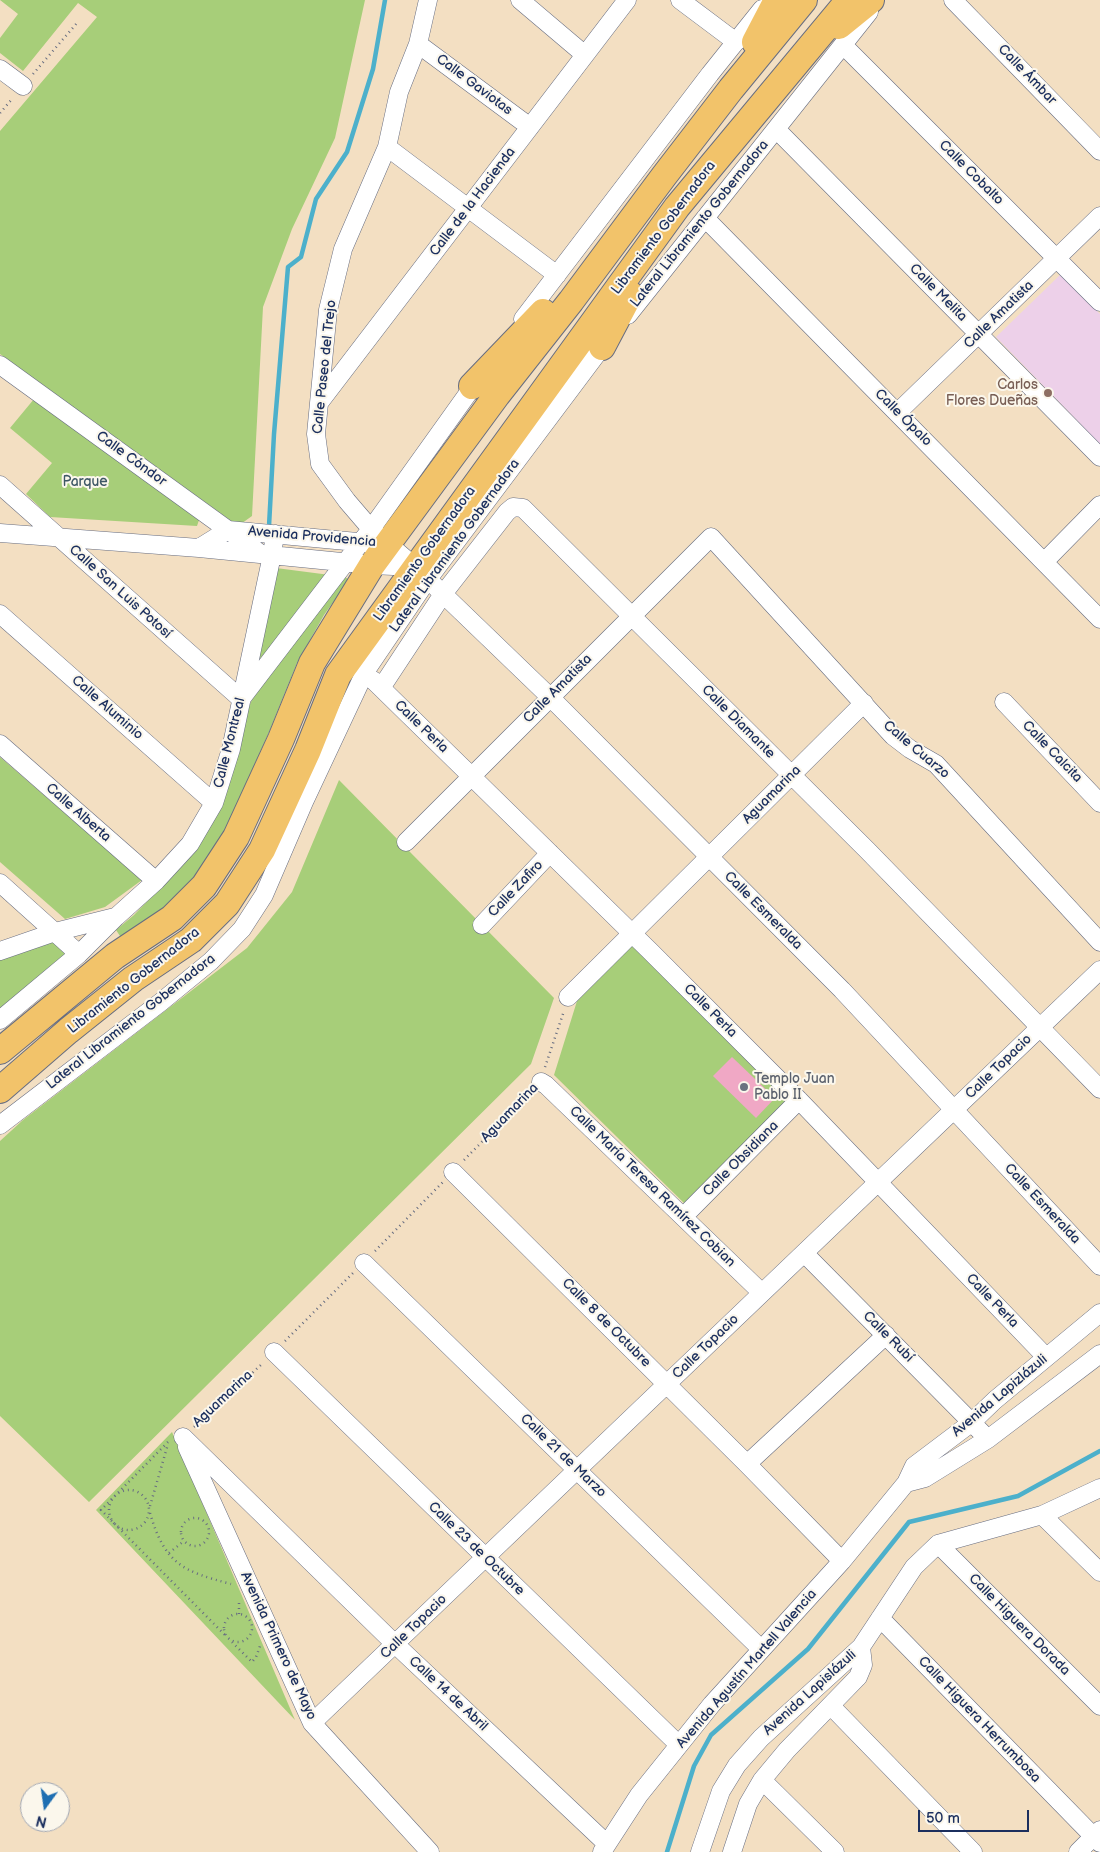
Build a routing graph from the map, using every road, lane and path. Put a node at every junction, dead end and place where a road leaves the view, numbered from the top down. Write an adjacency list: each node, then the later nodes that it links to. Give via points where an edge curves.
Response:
1 (428, 0): 14 (street, Calle Paseo del Trejo)
2 (520, 0): 16 (street)
3 (627, 0): 16 (street, Calle de la Hacienda)
4 (680, 0): 13 (street)
5 (770, 0): 13 (street)
6 (777, 0): 20 (highway)
7 (804, 0): 20 (highway, Libramiento Gobernadora)
8 (848, 0): 17 (highway, Libramiento Gobernadora)
9 (870, 0): 17 (highway)
10 (878, 0): 15 (street, Lateral Libramiento Gobernadora)
11 (953, 0): 25 (street, Calle Ámbar)
12 (77, 23): 19 (path)
13 (736, 42): 32 (street)
14 (418, 44): 22 (street, Calle Gaviotas); 24 (street, Calle Paseo del Trejo, via 399,92)
15 (843, 45): 23 (street, Lateral Libramiento Gobernadora); 31 (street, Calle Cobalto)
16 (585, 55): 22 (street, Calle de la Hacienda)
17 (800, 59): 26 (highway, Libramiento Gobernadora)
18 (0, 69): 19 (street)
19 (23, 86): 21 (path)
20 (731, 89): 29 (highway, Libramiento Gobernadora)
21 (0, 113)
22 (530, 127): 27 (street, Calle de la Hacienda)
23 (776, 129): 30 (street, Lateral Libramiento Gobernadora); 34 (street, Calle Melita)
24 (387, 147): 27 (street); 38 (street, Calle Paseo del Trejo, via 343,249 328,310)
25 (1100, 151)
26 (677, 207): 35 (highway); 54 (highway, Libramiento Gobernadora)
27 (468, 208): 32 (street); 38 (street, Calle de la Hacienda)
28 (1100, 216): 31 (street, Calle Amatista)
29 (633, 218): 37 (highway); 48 (highway, Libramiento Gobernadora, via 497,395)
30 (705, 218): 35 (street, Lateral Libramiento Gobernadora); 39 (street, Calle Ópalo)
31 (1057, 258): 33 (street, Calle Cobalto); 34 (street, Calle Amatista)
32 (557, 275): 37 (street)
33 (1100, 302)
34 (978, 334): 39 (street, Calle Amatista); 40 (street, Calle Melita)
35 (602, 347): 54 (street, Lateral Libramiento Gobernadora)
36 (0, 365): 43 (street, Calle Cóndor)
37 (472, 386): 48 (street)
38 (319, 403): 48 (street, Calle Paseo del Trejo, via 316,434 320,464)
39 (897, 413): 52 (street, Calle Ópalo)
40 (1100, 458)
41 (0, 485): 46 (street, Calle San Luis Potosí)
42 (1100, 505): 52 (street)
43 (228, 530): 45 (street, Avenida Providencia); 49 (street, Avenida Providencia); 50 (street, Calle Cóndor)
44 (0, 533): 46 (street, Avenida Providencia)
45 (274, 534): 48 (street, Avenida Providencia); 50 (street, Calle Montreal)
46 (57, 536): 49 (street, Avenida Providencia); 62 (street, Calle San Luis Potosí)
47 (710, 537): 57 (street, Calle Amatista); 64 (street, Calle Cuarzo)
48 (373, 538): 51 (street); 53 (highway, Libramiento Gobernadora); 54 (street, Avenida Providencia)
49 (199, 548): 50 (street, Avenida Providencia)
50 (267, 554): 51 (street, Avenida Providencia); 62 (street, Calle Montreal)
51 (345, 562): 53 (street, Avenida Providencia); 62 (street)
52 (1044, 562): 58 (street, Calle Ópalo)
53 (372, 565): 54 (street, Avenida Providencia); 86 (highway, Libramiento Gobernadora, via 312,663 236,837 204,886 172,918 115,956)
54 (422, 573): 55 (street, Calle Esmeralda); 59 (street, Lateral Libramiento Gobernadora); 89 (highway, Libramiento Gobernadora, via 338,675 262,850 227,904 191,940 133,979)
55 (442, 594): 57 (street, Calle Diamante, via 507,512 513,507 523,508); 60 (street); 61 (street, Calle Esmeralda)
56 (0, 614): 68 (street, Calle Aluminio)
57 (632, 616): 61 (street, Calle Amatista); 66 (street, Calle Diamante)
58 (1100, 619)
59 (365, 672): 60 (street, Calle Perla); 92 (street, Lateral Libramiento Gobernadora, via 264,895 242,929 211,961 161,1002)
60 (381, 688): 67 (street, Calle Perla)
61 (550, 697): 67 (street, Calle Amatista); 72 (street, Calle Esmeralda)
62 (241, 699): 68 (street, Calle Montreal, via 231,749)
63 (1004, 702): 69 (street, Calle Calcita)
64 (864, 703): 66 (street, Aguamarina); 79 (street, Calle Cuarzo, via 893,736 936,764)
65 (0, 744): 73 (street, Calle Alberta)
66 (792, 775): 72 (street, Aguamarina); 85 (street, Calle Diamante)
67 (472, 776): 70 (street, Calle Amatista); 71 (street, Calle Perla)
68 (214, 803): 73 (street, Calle Montreal, via 190,844)
69 (1100, 803)
70 (406, 842)
71 (550, 853): 76 (street, Calle Zafiro); 78 (street, Calle Perla)
72 (709, 857): 78 (street, Aguamarina); 91 (street, Calle Esmeralda, via 842,990)
73 (156, 881): 75 (street, Calle Montreal)
74 (0, 883): 77 (street)
75 (116, 917): 77 (street, Calle Montreal); 81 (street)
76 (482, 925)
77 (55, 932): 80 (street, Calle Montreal); 81 (street)
78 (632, 934): 83 (street, Aguamarina); 90 (street, Calle Perla)
79 (1100, 942)
80 (0, 951)
81 (79, 954): 84 (street)
82 (1100, 970): 85 (street, Calle Topacio)
83 (568, 997): 87 (path, Aguamarina)
84 (0, 1020)
85 (1040, 1027): 88 (street, Calle Diamante); 91 (street, Calle Topacio)
86 (0, 1051)
87 (540, 1082): 93 (path, Aguamarina); 95 (street, Calle María Teresa Ramírez Cobian)
88 (1100, 1089)
89 (0, 1090)
90 (799, 1100): 94 (street, Calle Perla); 95 (street, Calle Obsidiana)
91 (954, 1110): 94 (street, Calle Topacio); 98 (street, Calle Esmeralda)
92 (0, 1124)
93 (453, 1172): 97 (path, Aguamarina); 105 (street, Calle 8 de Octubre)
94 (879, 1182): 96 (street, Calle Topacio); 104 (street, Calle Perla)
95 (683, 1217): 99 (street, Calle María Teresa Ramírez Cobian)
96 (804, 1253): 99 (street, Calle Topacio); 101 (street, Calle Rubí)
97 (364, 1262): 102 (path, Aguamarina); 110 (street, Calle 21 de Marzo)
98 (1100, 1266)
99 (762, 1293): 105 (street, Calle Topacio)
100 (1100, 1313): 104 (street, Avenida Lapizlázuli)
101 (886, 1335): 106 (street, Calle Rubí); 109 (street)
102 (274, 1352): 107 (path, Aguamarina); 121 (street, Calle 23 de Octubre)
103 (1100, 1354): 108 (street, Avenida Lapizlázuli)
104 (1046, 1357): 106 (street, Avenida Lapizlázuli)
105 (667, 1384): 109 (street, Calle 8 de Octubre); 110 (street, Calle Topacio)
106 (971, 1423): 108 (street, Calle Rubí); 111 (street, Avenida Lapizlázuli, via 914,1466)
107 (183, 1437): 129 (street, Calle 14 de Abril); 134 (street, Avenida Primero de Mayo)
108 (988, 1439): 111 (street, Avenida Lapizlázuli, via 926,1478)
109 (747, 1464): 122 (street, Calle 8 de Octubre)
110 (578, 1470): 121 (street, Calle Topacio); 131 (street, Calle 21 de Marzo)
111 (906, 1483): 122 (street, Avenida Lapizlázuli)
112 (1100, 1488): 116 (street)
113 (116, 1494): 114 (path, via 134,1490 144,1496); 114 (path, via 169,1441); 117 (path, via 108,1510); 117 (path, via 101,1510)
114 (150, 1507): 115 (path)
115 (150, 1512): 117 (path, via 145,1524 134,1530); 120 (path, via 157,1536)
116 (1042, 1515): 119 (street); 123 (street)
117 (116, 1526): 126 (path)
118 (184, 1541): 118 (path, via 181,1533 186,1521 195,1518 207,1525 209,1534 205,1543 192,1546); 120 (path)
119 (938, 1544): 125 (street, via 914,1567); 133 (street, Calle Higuera Dorada)
120 (168, 1553): 124 (path, via 182,1568)
121 (485, 1559): 129 (street, Calle Topacio); 135 (street, Calle 23 de Octubre)
122 (842, 1561): 131 (street, Avenida Agustín Martell Valencia)
123 (1100, 1572)
124 (235, 1585)
125 (880, 1618): 130 (street); 137 (street, Calle Higuera Herrumbosa)
126 (227, 1636): 127 (path); 127 (path, via 224,1628 230,1616 248,1617 252,1630 248,1638 240,1642)
127 (230, 1640): 128 (path, via 252,1662)
128 (261, 1642)
129 (395, 1644): 134 (street, Calle Topacio); 138 (street, Calle 14 de Abril)
130 (860, 1647): 132 (street, Avenida Lapislázuli, via 863,1664 858,1677); 140 (street, Avenida Lapislázuli, via 761,1738 737,1765 721,1791)
131 (761, 1649): 135 (street, Avenida Agustín Martell Valencia)
132 (831, 1706): 136 (street, Avenida Lapislázuli); 143 (street)
133 (1100, 1706)
134 (312, 1723): 139 (street, Avenida Primero de Mayo)
135 (679, 1745): 138 (street, Avenida Agustín Martell Valencia, via 639,1795)
136 (762, 1780): 141 (street, Avenida Lapislázuli, via 748,1804); 142 (street)
137 (1098, 1837): 144 (street)
138 (604, 1848)
139 (430, 1852)
140 (700, 1852)
141 (732, 1852)
142 (835, 1852)
143 (973, 1852)
144 (1078, 1852)

